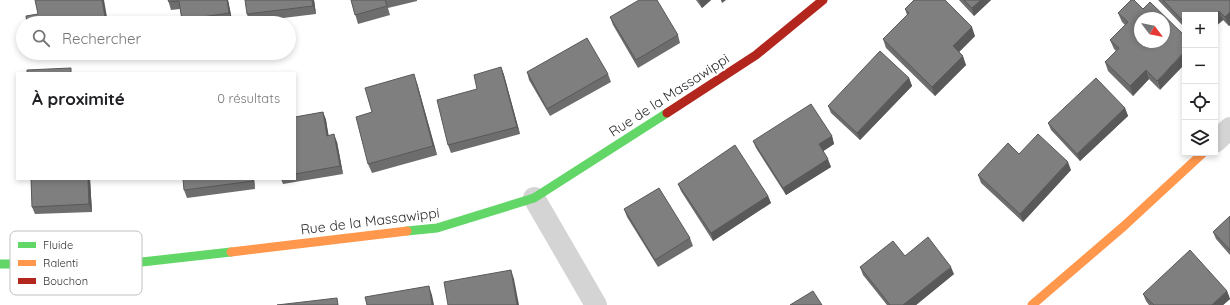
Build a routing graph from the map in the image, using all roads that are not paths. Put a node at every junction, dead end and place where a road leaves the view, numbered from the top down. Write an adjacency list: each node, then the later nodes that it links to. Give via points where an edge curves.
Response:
1 (823, 0): 5 (street, Rue de la Massawippi, via 756,55)
2 (1230, 128): 3 (street)
3 (1218, 139)
4 (1200, 156): 8 (street, via 1124,226)
5 (534, 198): 6 (street, Rue de la Massawippi, via 437,228); 7 (street)
6 (142, 262)
7 (596, 305)
8 (1032, 305)

